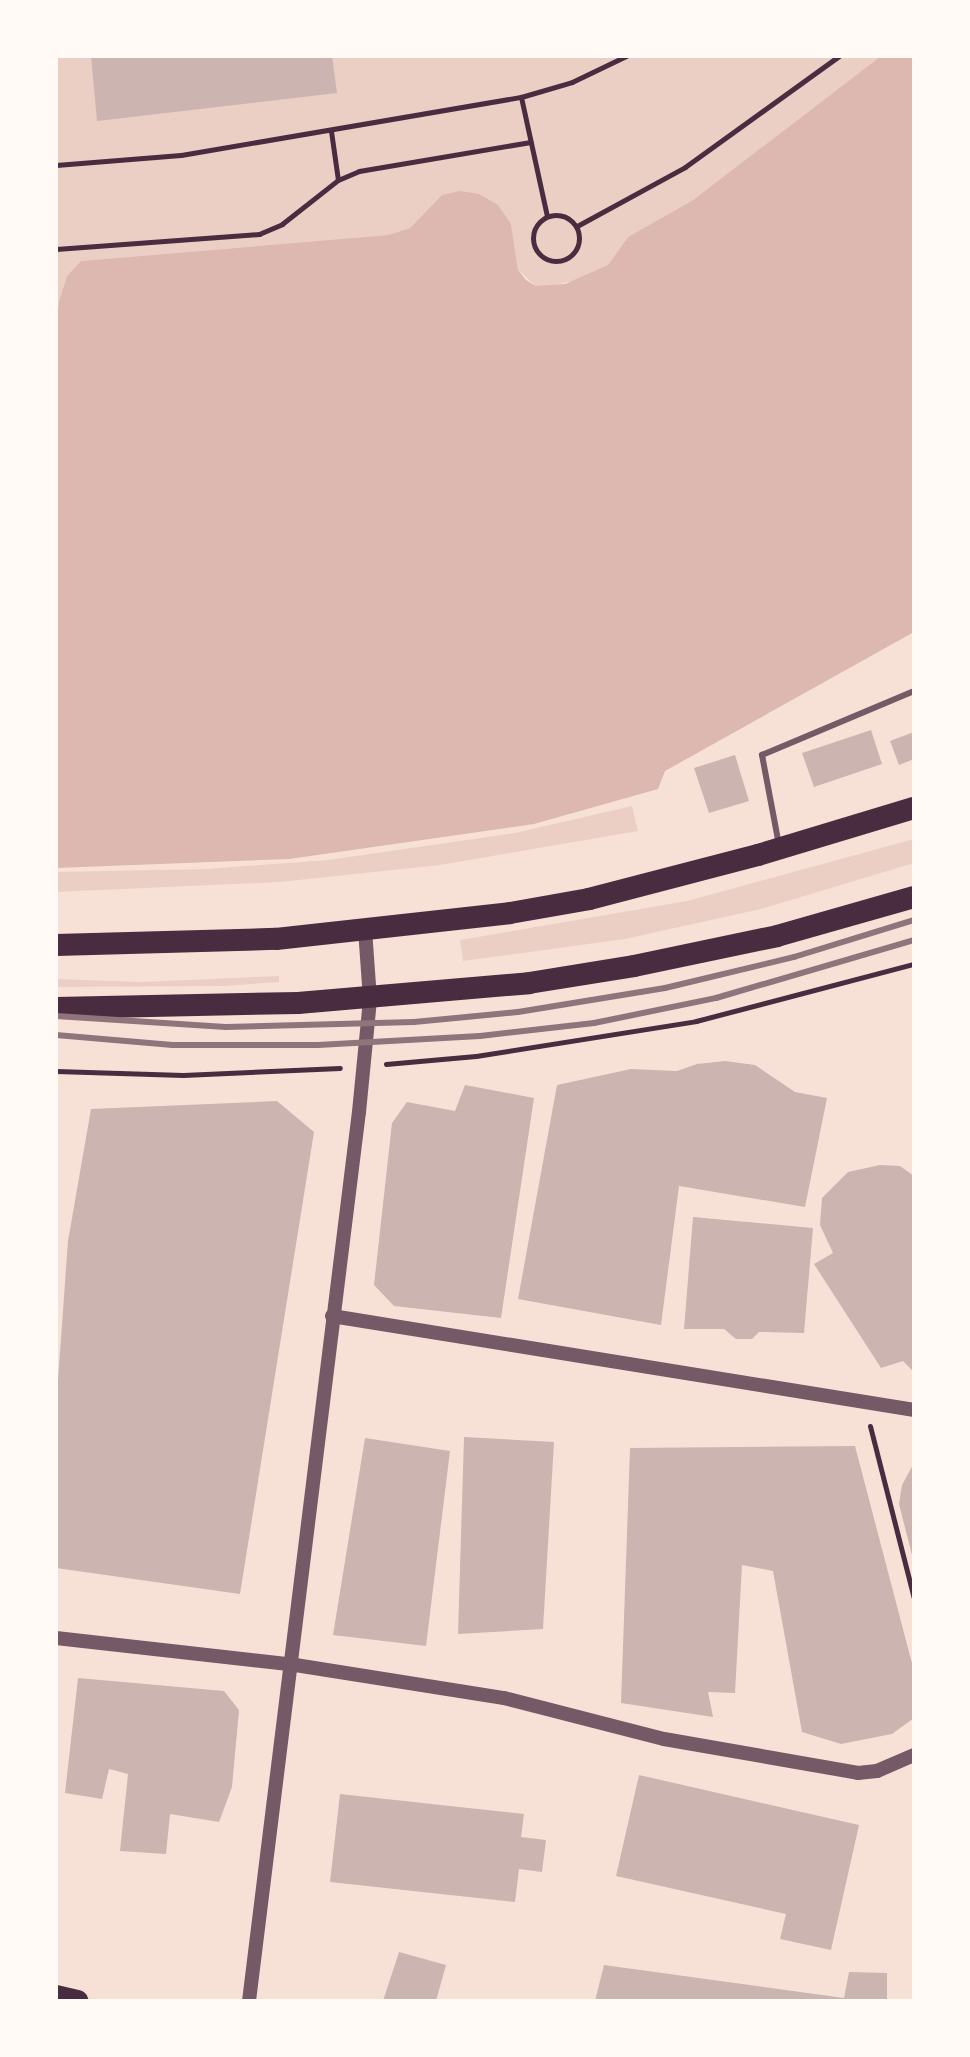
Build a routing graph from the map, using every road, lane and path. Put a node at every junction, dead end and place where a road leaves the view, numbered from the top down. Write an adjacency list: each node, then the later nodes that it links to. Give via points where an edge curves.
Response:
1 (626, 56): 3 (path, via 572,82)
2 (839, 56): 9 (path, via 685,167)
3 (521, 97): 4 (path); 5 (path)
4 (331, 131): 6 (path, via 181,155); 7 (path)
5 (531, 142): 7 (path, via 359,171); 8 (path)
6 (56, 165)
7 (338, 180): 10 (path, via 282,224 259,234)
8 (547, 216): 9 (path, via 561,215); 9 (path, via 532,238 539,254 549,260 561,261 574,253)
9 (577, 226)
10 (56, 249)
11 (914, 691): 13 (lane, via 762,755)
12 (914, 808): 13 (highway)
13 (779, 848): 15 (highway, via 589,899)
14 (914, 897): 18 (highway, via 777,936 634,966)
15 (365, 930): 16 (highway, via 276,939); 18 (street)
16 (56, 945)
17 (914, 964): 20 (path, via 696,1021 596,1040)
18 (370, 999): 19 (highway); 23 (street)
19 (56, 1008)
20 (401, 1063)
21 (327, 1069): 22 (path, via 183,1075)
22 (56, 1071)
23 (332, 1316): 24 (street); 28 (street)
24 (864, 1401): 25 (street); 26 (path)
25 (914, 1410)
26 (914, 1599)
27 (56, 1638): 28 (street)
28 (289, 1664): 29 (street, via 504,1698 664,1739 858,1773); 32 (street)
29 (914, 1755)
30 (56, 1996): 31 (highway)
31 (77, 2001)
32 (249, 2001)

